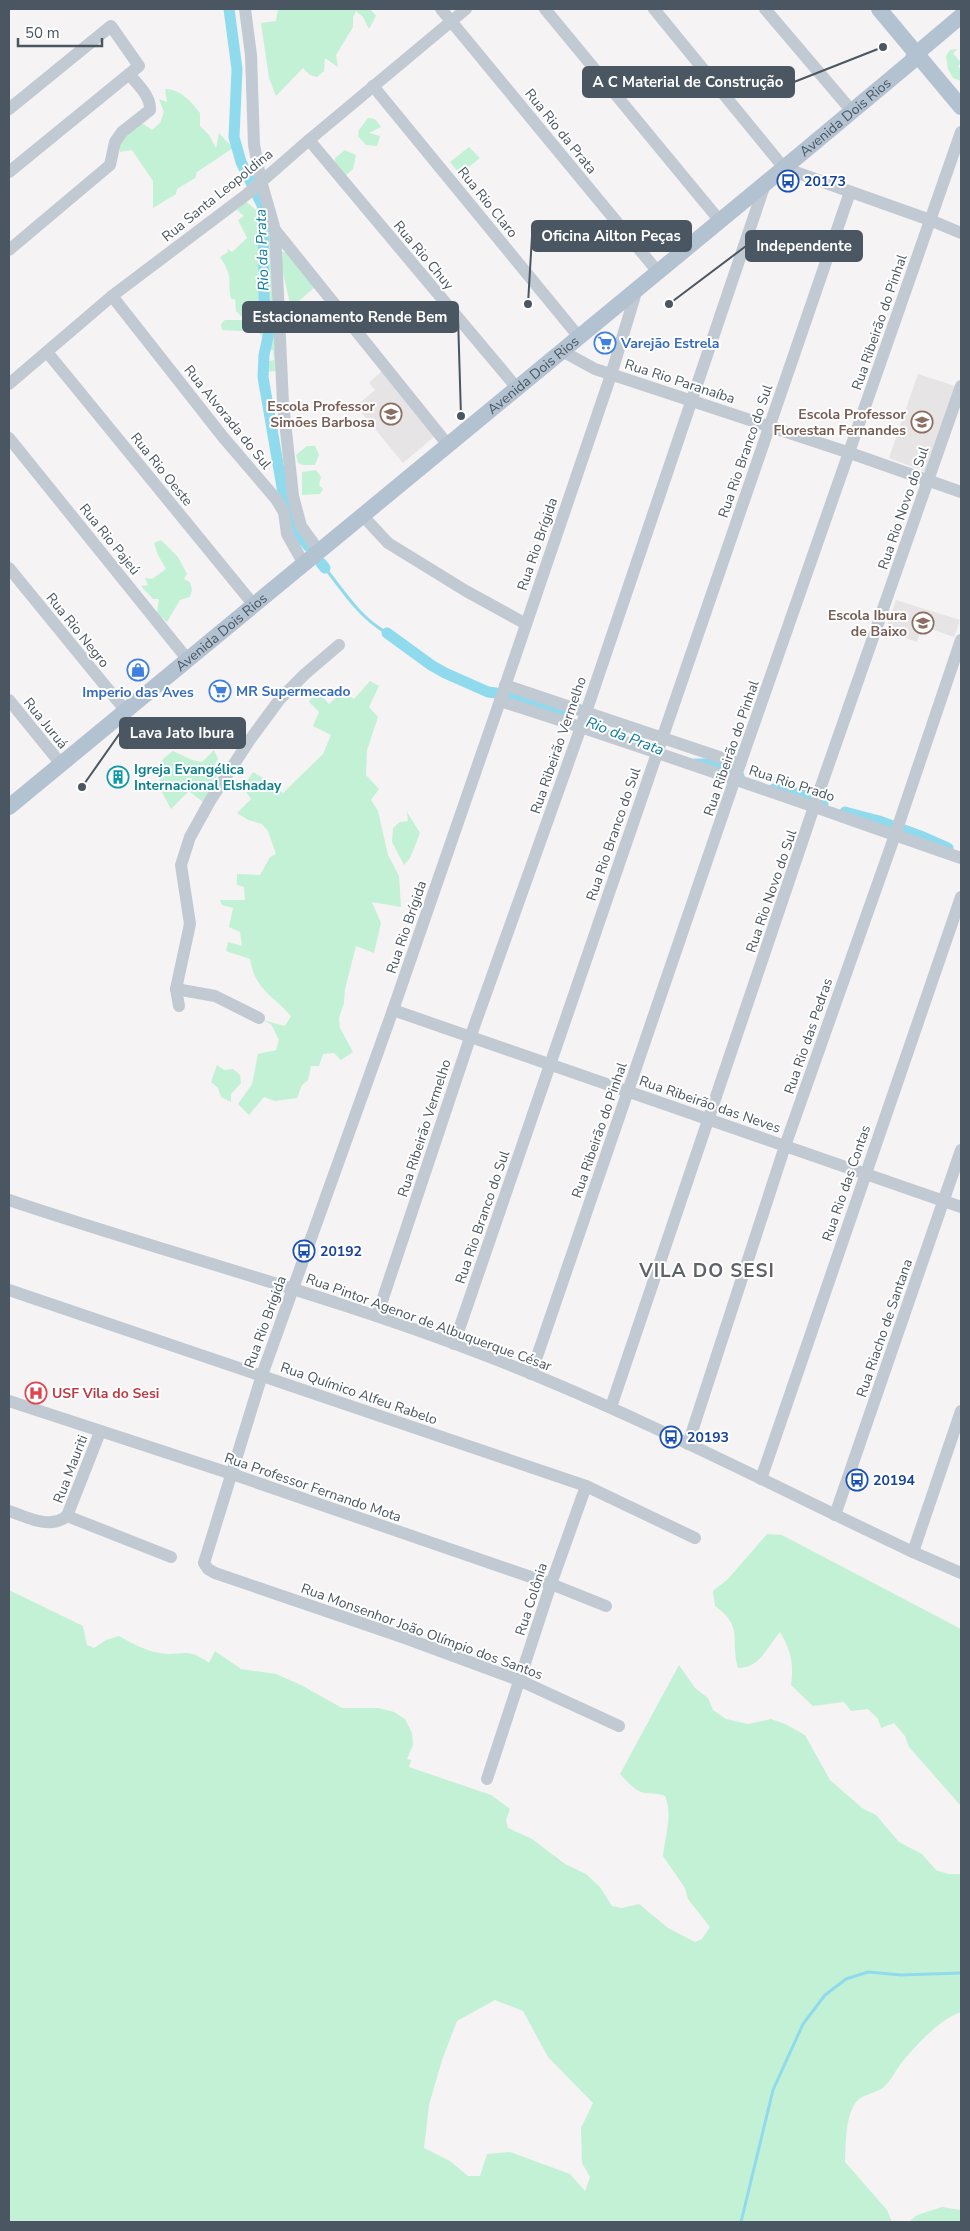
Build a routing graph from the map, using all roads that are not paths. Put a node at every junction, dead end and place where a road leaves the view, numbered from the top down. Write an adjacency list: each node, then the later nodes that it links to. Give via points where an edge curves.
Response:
1 (245, 9): 20 (street)
2 (441, 9): 9 (street, Rua Rio da Prata)
3 (466, 9): 9 (street, Rua Santa Leopoldina)
4 (545, 9): 24 (street)
5 (654, 9): 18 (street)
6 (765, 9): 15 (street)
7 (879, 9): 10 (main road)
8 (961, 16): 10 (main road, Avenida Dois Rios)
9 (451, 22): 12 (street, Rua Santa Leopoldina); 28 (street, Rua Rio da Prata)
10 (916, 54): 13 (main road); 15 (main road, Avenida Dois Rios, via 911,62)
11 (134, 70): 14 (street, via 111,26); 19 (street); 27 (street, via 151,104 150,110 118,137 110,165)
12 (373, 86): 17 (street, Rua Santa Leopoldina); 31 (street, Rua Rio Claro)
13 (961, 107)
14 (9, 109)
15 (851, 110): 18 (main road, Avenida Dois Rios)
16 (961, 132): 23 (street, Rua Ribeirão do Pinhal)
17 (309, 140): 20 (street, Rua Santa Leopoldina); 37 (street, Rua Rio Chuy)
18 (784, 168): 21 (main road, Avenida Dois Rios); 22 (street)
19 (9, 172)
20 (259, 183): 25 (street); 30 (street, Rua Santa Leopoldina)
21 (765, 184): 24 (main road, Avenida Dois Rios); 38 (street, Rua Ribeirão Vermelho)
22 (850, 192): 23 (street); 39 (street, Rua Rio Branco do Sul)
23 (930, 220): 26 (street); 42 (street, Rua Ribeirão do Pinhal)
24 (720, 221): 28 (main road, Avenida Dois Rios)
25 (275, 230): 41 (street); 46 (street, via 283,403 293,496 301,526)
26 (961, 233)
27 (9, 250)
28 (658, 272): 29 (main road, Avenida Dois Rios)
29 (637, 289): 31 (main road, Avenida Dois Rios); 34 (street, Rua Rio Brígida)
30 (112, 296): 33 (street, Rua Santa Leopoldina); 47 (street, Rua Alvorada do Sul, via 276,499 284,512 288,534)
31 (579, 337): 32 (main road, Avenida Dois Rios)
32 (562, 351): 34 (street, Rua Rio Paranaíba, via 586,366); 37 (main road, Avenida Dois Rios)
33 (47, 352): 35 (street, Rua Santa Leopoldina); 49 (street, Rua Rio Oeste)
34 (611, 375): 38 (street, Rua Rio Paranaíba); 50 (street, Rua Rio Brígida)
35 (9, 384)
36 (961, 386): 43 (street, Rua Rio Novo do Sul)
37 (517, 388): 41 (main road, Avenida Dois Rios)
38 (692, 400): 39 (street, Rua Rio Paranaíba); 58 (street, Rua Ribeirão Vermelho)
39 (769, 426): 42 (street, Rua Rio Paranaíba); 59 (street, Rua Rio Branco do Sul)
40 (9, 438): 53 (street, Rua Rio Pajeú)
41 (448, 445): 45 (main road, Avenida Dois Rios)
42 (850, 453): 43 (street, Rua Rio Paranaíba); 61 (street, Rua Ribeirão do Pinhal)
43 (928, 482): 44 (street, Rua Rio Paranaíba); 62 (street, Rua Rio Novo do Sul)
44 (961, 492)
45 (363, 516): 46 (main road, Avenida Dois Rios); 50 (street, via 388,543)
46 (320, 551): 47 (main road, Avenida Dois Rios)
47 (304, 564): 49 (main road, Avenida Dois Rios)
48 (9, 568): 57 (street, Rua Rio Negro)
49 (253, 604): 53 (main road, Avenida Dois Rios)
50 (526, 624): 54 (street, Rua Rio Brígida)
51 (961, 640): 64 (street, Rua Rio das Pedras)
52 (339, 646): 67 (street, via 280,699 210,801 190,837 181,872 190,924)
53 (188, 660): 57 (main road, Avenida Dois Rios)
54 (505, 685): 56 (street, Rua Rio Brígida); 58 (street, Rua Rio Prado)
55 (9, 700): 60 (street, Rua Juruá)
56 (500, 701): 58 (street, Rua Rio Prado); 69 (street, Rua Rio Brígida)
57 (125, 710): 60 (main road, Avenida Dois Rios)
58 (583, 719): 59 (street, Rua Rio Prado); 71 (street, Rua Ribeirão Vermelho)
59 (659, 746): 61 (street, Rua Rio Prado); 61 (street, Rua Rio Prado); 72 (street, Rua Rio Branco do Sul)
60 (61, 764): 63 (main road, Avenida Dois Rios)
61 (738, 773): 62 (street, Rua Rio Prado); 73 (street, Rua Ribeirão do Pinhal)
62 (816, 801): 64 (street, Rua Rio Prado); 74 (street, Rua Rio Novo do Sul)
63 (9, 807)
64 (897, 830): 65 (street, Rua Rio Prado); 75 (street, Rua Rio das Pedras)
65 (961, 858)
66 (961, 897): 77 (street, Rua Rio das Contas)
67 (176, 989): 68 (street); 70 (street, via 212,995)
68 (179, 1006)
69 (393, 1010): 71 (street, Rua Ribeirão das Neves); 81 (street, Rua Rio Brígida)
70 (259, 1018)
71 (470, 1038): 72 (street, Rua Ribeirão das Neves); 83 (street, Rua Ribeirão Vermelho)
72 (551, 1065): 73 (street, Rua Ribeirão das Neves); 84 (street, Rua Rio Branco do Sul)
73 (628, 1092): 74 (street, Rua Ribeirão das Neves); 85 (street, Rua Ribeirão do Pinhal)
74 (709, 1119): 75 (street, Rua Ribeirão das Neves); 88 (street, Rua Rio Novo do Sul)
75 (786, 1146): 77 (street, Rua Ribeirão das Neves); 91 (street, Rua Rio das Pedras)
76 (961, 1150): 79 (street, Rua Riacho de Santana)
77 (865, 1174): 79 (street, Rua Ribeirão das Neves); 93 (street, Rua Rio das Contas)
78 (9, 1200): 81 (street, Rua Pintor Agenor de Albuquerque César)
79 (944, 1201): 80 (street, Rua Ribeirão das Neves); 96 (street, Rua Riacho de Santana)
80 (961, 1207)
81 (294, 1289): 83 (street, Rua Pintor Agenor de Albuquerque César); 86 (street, Rua Rio Brígida)
82 (9, 1290): 86 (street, Rua Químico Alfeu Rabelo)
83 (377, 1316): 84 (street, Rua Pintor Agenor de Albuquerque César)
84 (454, 1344): 85 (street, Rua Pintor Agenor de Albuquerque César)
85 (531, 1374): 88 (street, Rua Pintor Agenor de Albuquerque César)
86 (262, 1375): 92 (street, Rua Rio Brígida); 94 (street, Rua Químico Alfeu Rabelo)
87 (9, 1401): 90 (street, Rua Professor Fernando Mota)
88 (611, 1407): 91 (street, Rua Pintor Agenor de Albuquerque César)
89 (961, 1411): 99 (street)
90 (100, 1432): 92 (street, Rua Professor Fernando Mota); 97 (street, Rua Mauriti)
91 (688, 1444): 93 (street, Rua Pintor Agenor de Albuquerque César)
92 (232, 1474): 101 (street, Rua Rio Brígida, via 204,1559 205,1566); 103 (street, Rua Professor Fernando Mota)
93 (761, 1479): 96 (street, Rua Pintor Agenor de Albuquerque César)
94 (586, 1486): 98 (street, Rua Químico Alfeu Rabelo); 103 (street, Rua Colônia)
95 (9, 1511): 97 (street, via 51,1523)
96 (835, 1515): 99 (street, Rua Pintor Agenor de Albuquerque César)
97 (67, 1516): 100 (street)
98 (695, 1538)
99 (913, 1552): 102 (street, Rua Pintor Agenor de Albuquerque César)
100 (170, 1558)
101 (211, 1571): 105 (street, Rua Monsenhor João Olímpio dos Santos, via 405,1638)
102 (961, 1573)
103 (551, 1584): 104 (street, Rua Professor Fernando Mota); 105 (street, Rua Colônia)
104 (606, 1606)
105 (520, 1682): 106 (street, Rua Monsenhor João Olímpio dos Santos); 107 (street, Rua Colônia)
106 (619, 1726)
107 (487, 1779)

